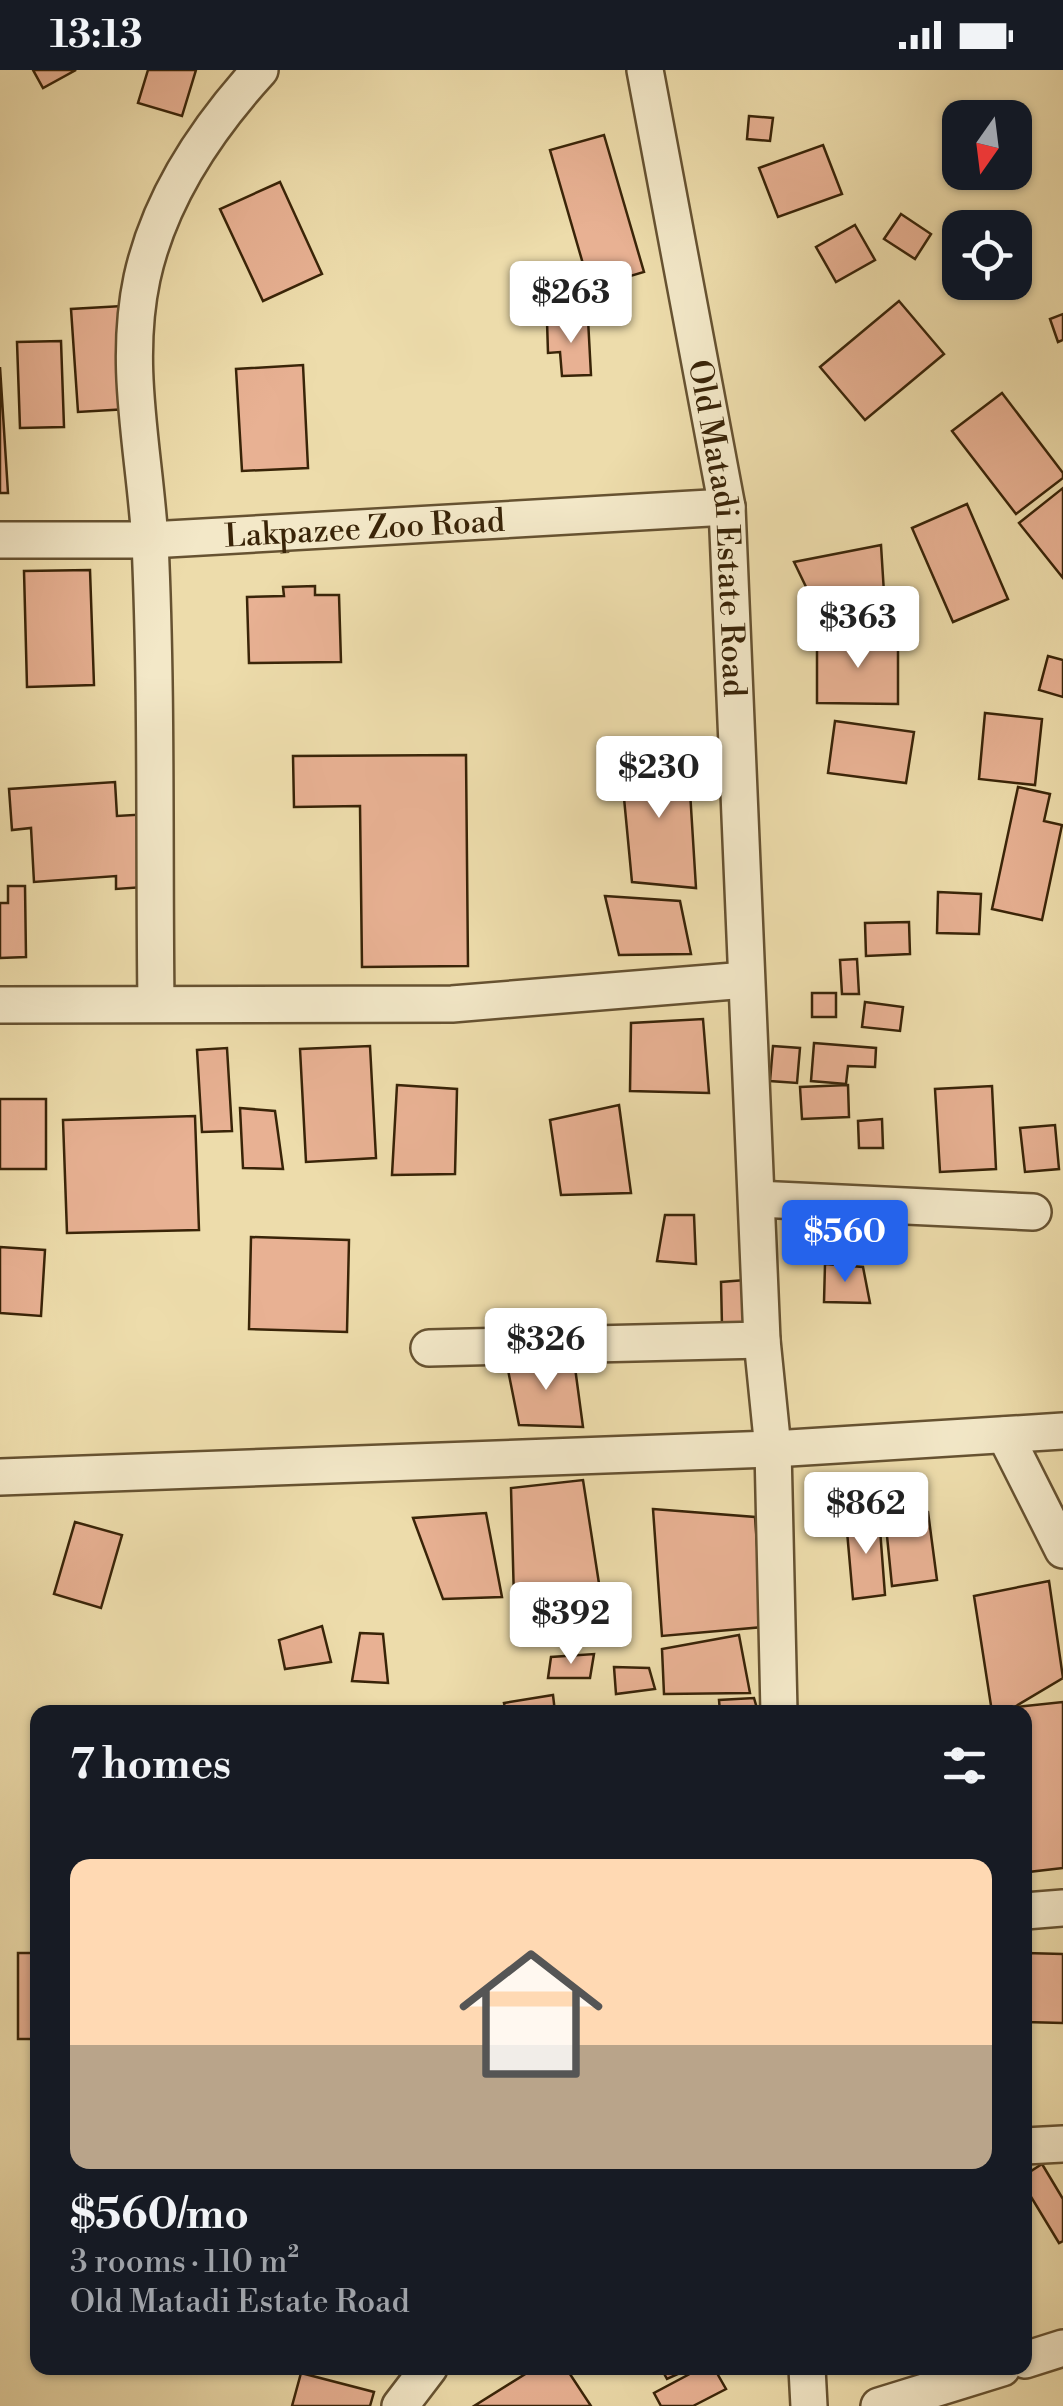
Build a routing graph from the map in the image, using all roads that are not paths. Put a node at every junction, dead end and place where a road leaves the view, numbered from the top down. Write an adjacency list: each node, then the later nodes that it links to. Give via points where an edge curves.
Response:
1 (259, 70): 5 (street, via 203,137 142,276 135,381)
2 (645, 70): 3 (street, Old Matadi Estate Road)
3 (727, 507): 5 (street, Lakpazee Zoo Road); 6 (street, Old Matadi Estate Road)
4 (0, 540): 5 (street, Lakpazee Zoo Road)
5 (150, 540): 8 (street)
6 (746, 980): 8 (street, via 452,1004); 9 (street, Old Matadi Estate Road)
7 (0, 1004): 8 (street)
8 (156, 1004)
9 (757, 1199): 10 (street); 11 (street, Old Matadi Estate Road)
10 (1033, 1212)
11 (762, 1340): 12 (street); 15 (street, Old Matadi Estate Road)
12 (429, 1348)
13 (1063, 1431): 14 (street)
14 (1005, 1435): 15 (street); 17 (street)
15 (773, 1449): 16 (street); 18 (street, Old Matadi Estate Road)
16 (0, 1477)
17 (1063, 1550)
18 (779, 1705)
19 (1063, 1908): 20 (street)
20 (1032, 1910)
21 (1063, 2144): 22 (street)
22 (1032, 2146)
23 (1063, 2348): 24 (street)
24 (1032, 2358)
25 (424, 2375): 28 (street)
26 (807, 2375): 29 (street)
27 (979, 2375): 30 (street)
28 (400, 2406)
29 (809, 2406)
30 (879, 2406)

